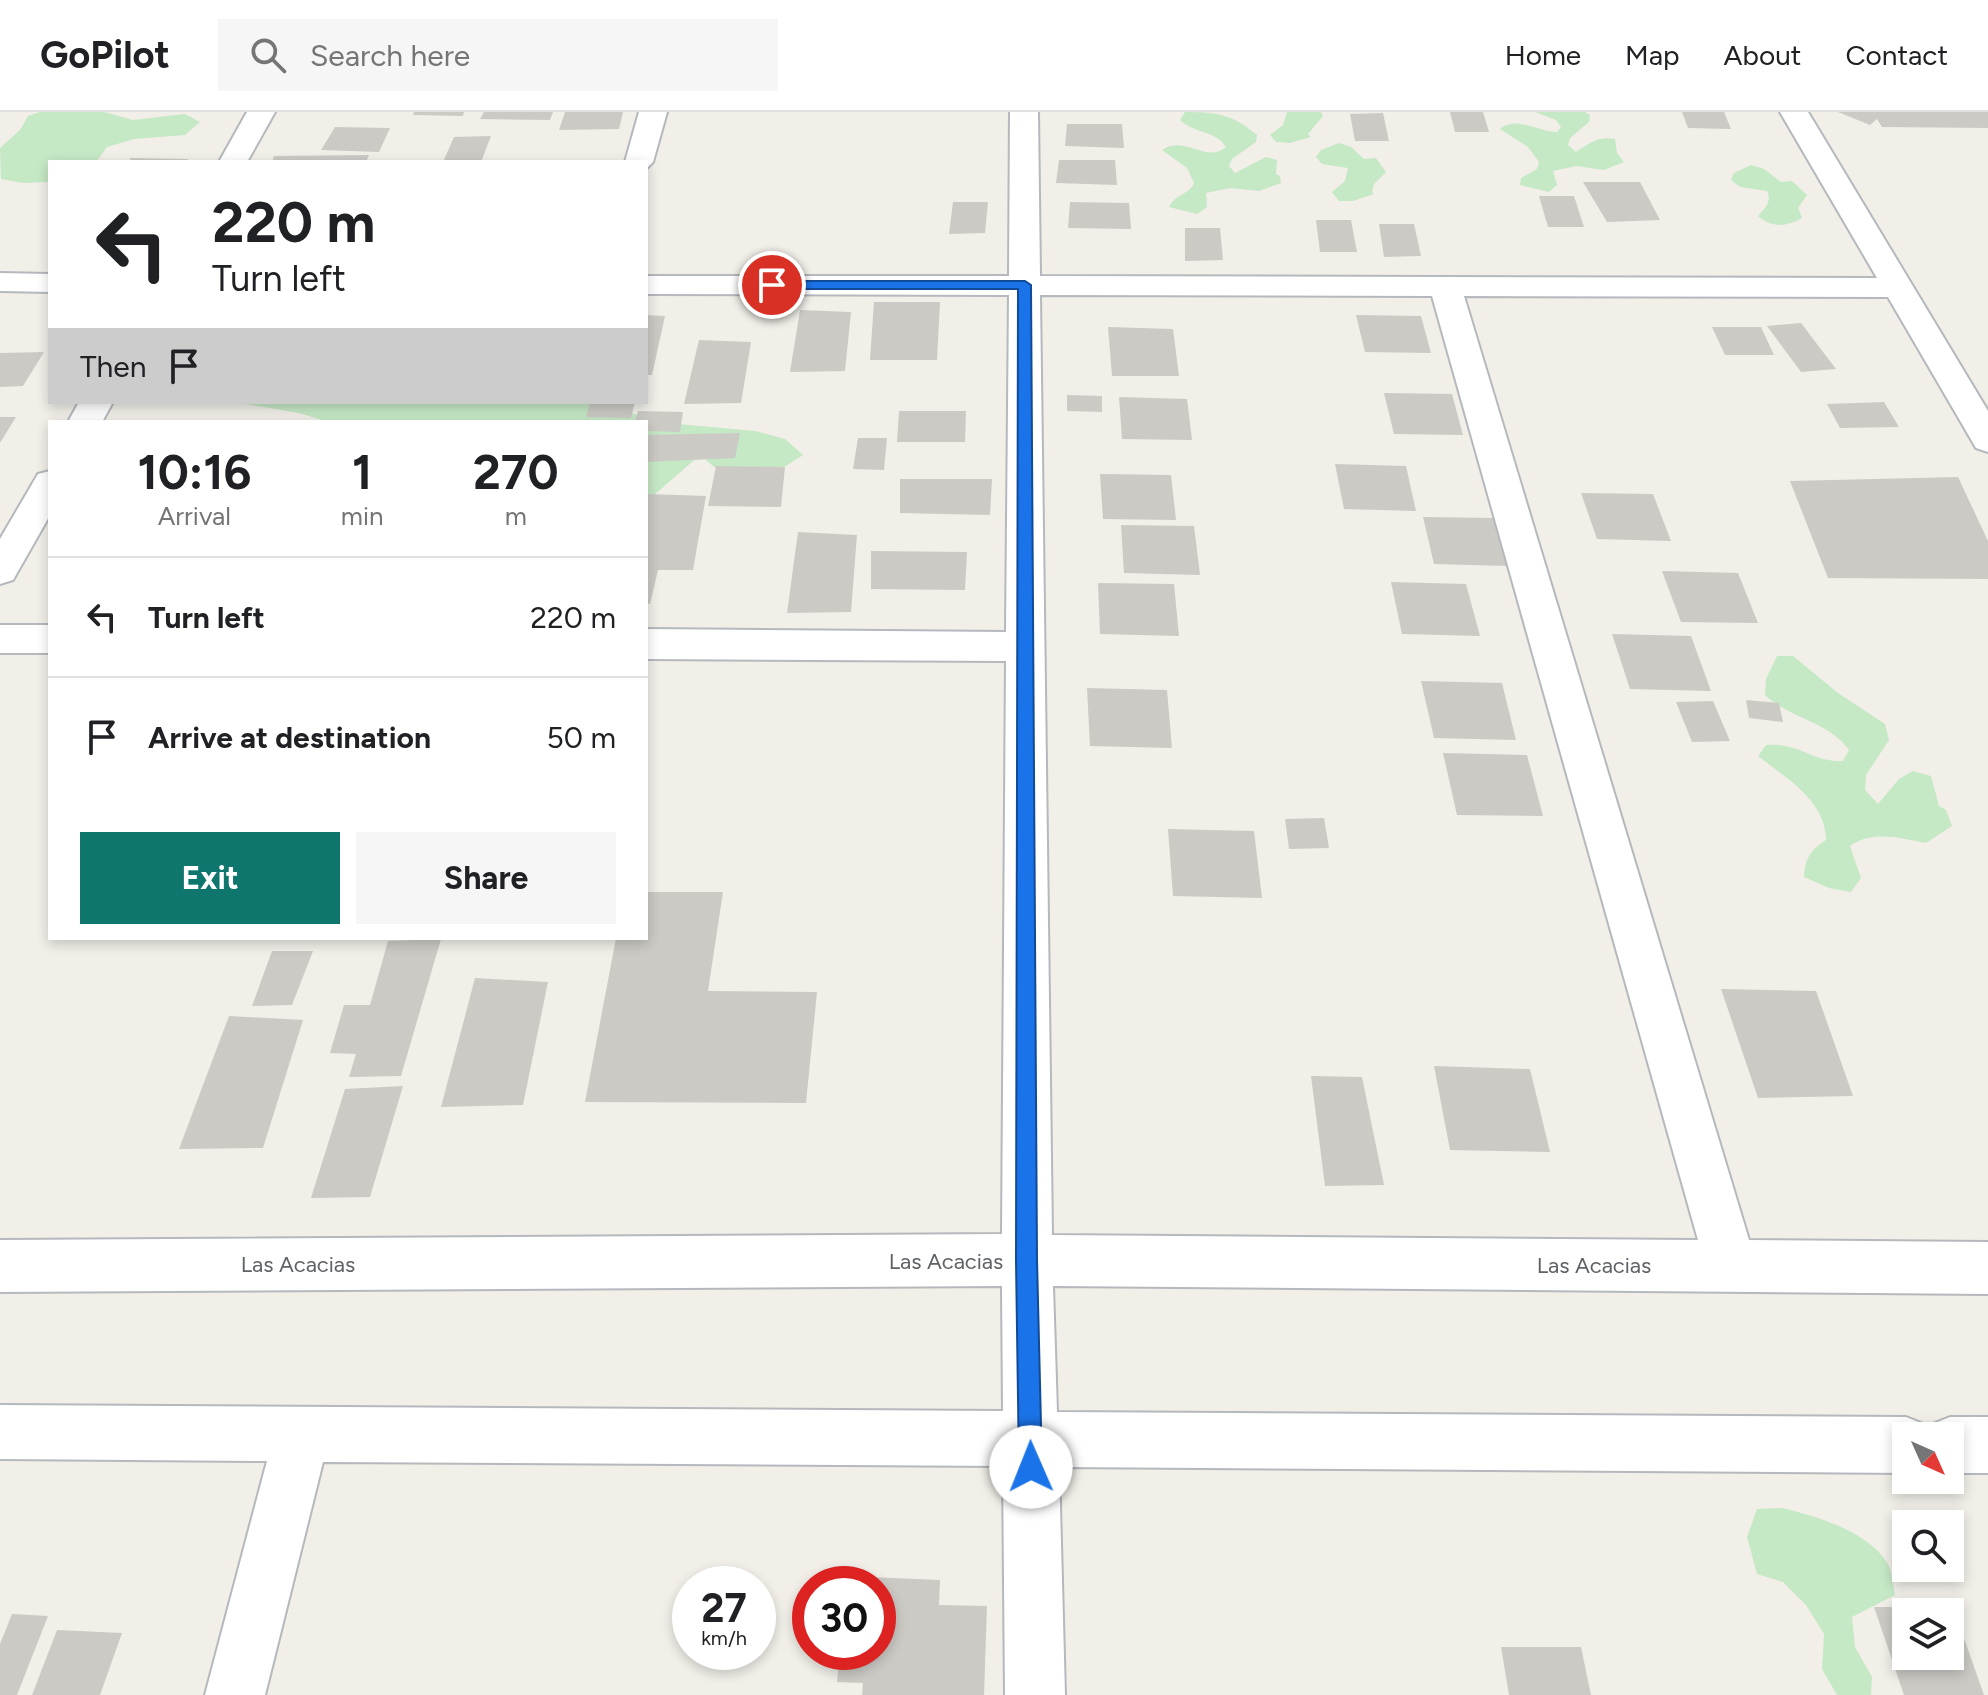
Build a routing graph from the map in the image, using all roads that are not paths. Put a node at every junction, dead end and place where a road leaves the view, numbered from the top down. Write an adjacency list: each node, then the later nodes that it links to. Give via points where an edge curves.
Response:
1 (261, 112): 5 (street)
2 (653, 112): 6 (street)
3 (1024, 112): 10 (street)
4 (1794, 112): 12 (street)
5 (234, 160)
6 (640, 160)
7 (0, 282): 8 (street)
8 (48, 283)
9 (648, 285): 10 (street)
10 (1025, 285): 11 (street); 19 (street)
11 (1445, 286): 12 (street); 22 (street)
12 (1899, 288): 13 (street)
13 (1988, 440)
14 (48, 487): 15 (street)
15 (0, 571)
16 (0, 639): 17 (street)
17 (48, 639)
18 (648, 644): 19 (street)
19 (1025, 647): 20 (street)
20 (1027, 1260): 21 (street, Las Acacias); 22 (street, Las Acacias); 26 (street)
21 (0, 1266)
22 (1731, 1266): 23 (street, Las Acacias)
23 (1988, 1268)
24 (0, 1432): 25 (street)
25 (302, 1434): 26 (street); 30 (street)
26 (1030, 1439): 27 (street); 31 (street)
27 (1892, 1445)
28 (1964, 1445): 29 (street)
29 (1988, 1445)
30 (235, 1695)
31 (1035, 1695)

